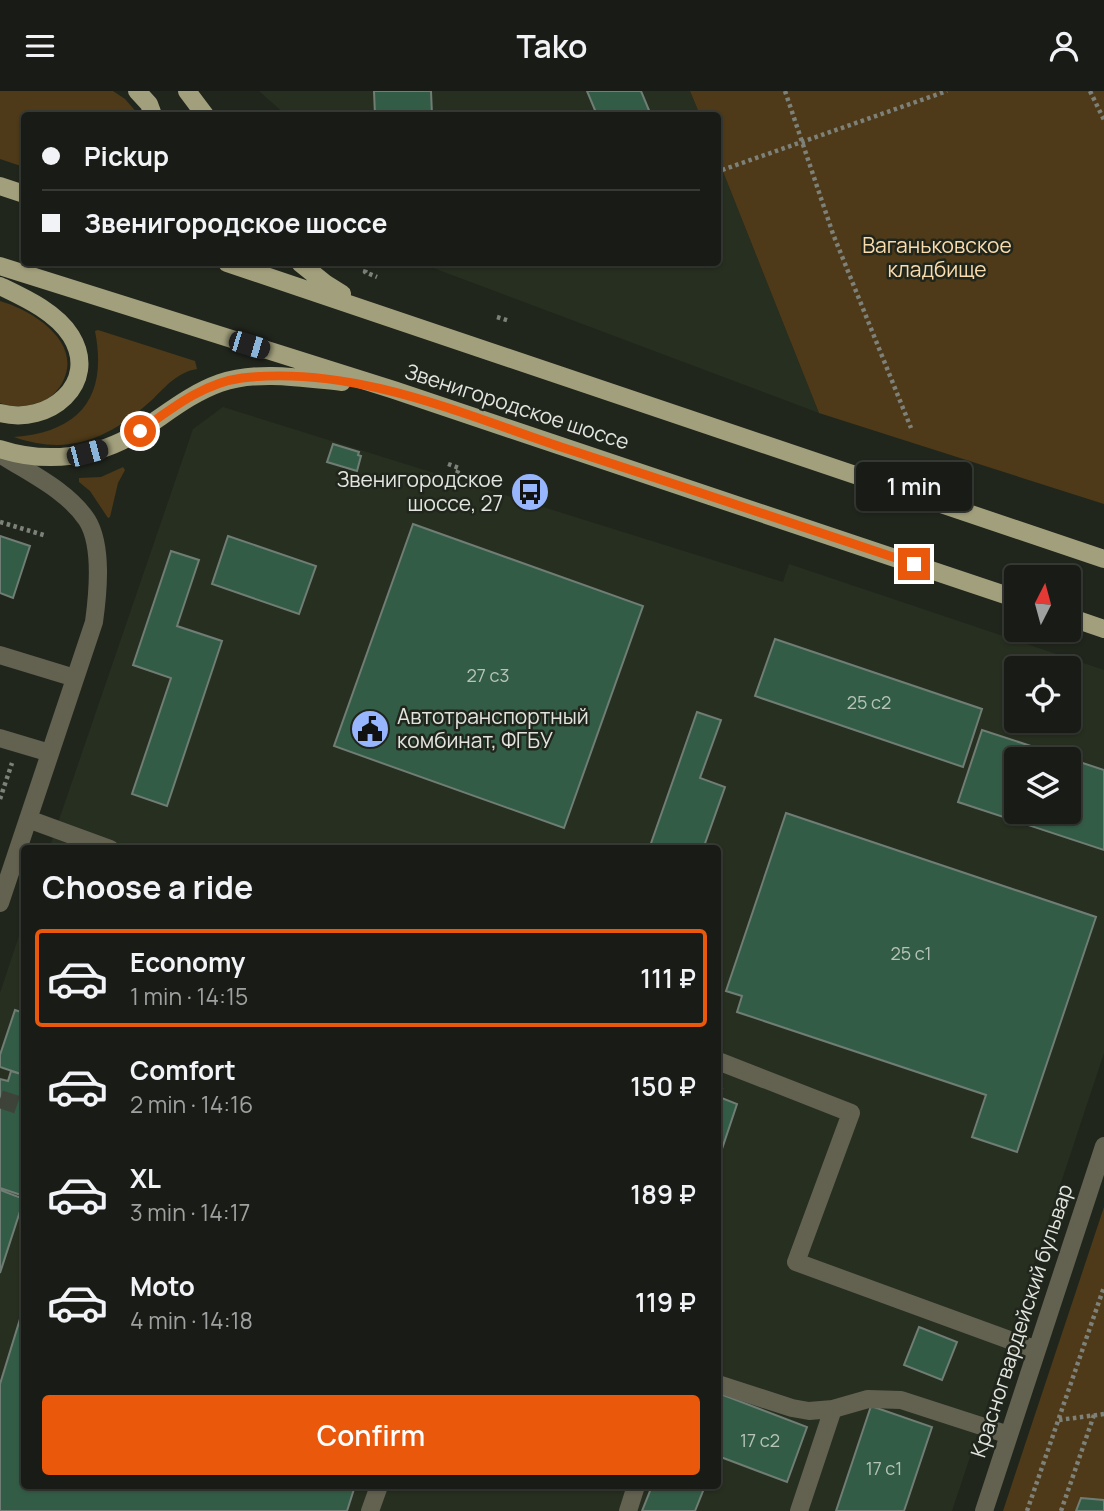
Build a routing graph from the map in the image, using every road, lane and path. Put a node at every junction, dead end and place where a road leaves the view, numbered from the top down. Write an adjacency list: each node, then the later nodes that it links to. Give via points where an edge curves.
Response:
1 (137, 91): 6 (main road)
2 (187, 91): 7 (main road)
3 (785, 91): 9 (path)
4 (947, 91): 9 (path)
5 (1090, 91): 8 (path)
6 (152, 112)
7 (203, 112)
8 (1104, 120)
9 (802, 142): 10 (path); 24 (path)
10 (722, 170)
11 (0, 186): 12 (main road)
12 (21, 193)
13 (0, 266): 22 (main road, Звенигородское шоссе)
14 (236, 266): 20 (main road, Звенигородское шоссе)
15 (303, 266): 20 (main road)
16 (367, 266): 17 (path, via 365,272)
17 (377, 277)
18 (0, 286): 23 (main road, via 58,320 72,337 78,366 73,386 50,410 15,417)
19 (497, 317): 21 (path)
20 (389, 318): 31 (main road, Звенигородское шоссе)
21 (510, 321)
22 (394, 390): 25 (main road, via 287,376 241,378 197,393 133,436 102,449 46,458); 32 (main road, Звенигородское шоссе)
23 (0, 413)
24 (911, 428)
25 (0, 449)
26 (0, 454): 36 (street, via 65,496 88,521 98,575 94,622)
27 (448, 464): 28 (path, via 459,468)
28 (454, 482)
29 (0, 521): 30 (path)
30 (47, 536)
31 (1104, 559)
32 (1004, 595)
33 (1082, 621): 34 (main road)
34 (1104, 629)
35 (0, 655): 36 (street)
36 (75, 678): 39 (street)
37 (0, 738): 38 (street)
38 (19, 743): 39 (street); 40 (path)
39 (50, 753): 41 (street)
40 (0, 799)
41 (28, 820): 42 (street); 43 (street)
42 (99, 845)
43 (0, 903)
44 (721, 1062): 47 (street, via 851,1113 796,1262)
45 (1104, 1146): 47 (street, Красногвардейский бульвар)
46 (1104, 1287): 52 (path)
47 (1037, 1350): 53 (street, Красногвардейский бульвар)
48 (721, 1385): 49 (street, via 792,1408)
49 (833, 1409): 53 (street, via 868,1399 901,1399); 58 (street)
50 (1104, 1414): 51 (path)
51 (1094, 1415): 52 (path); 61 (path)
52 (1059, 1420): 60 (path)
53 (1009, 1435): 59 (street, Красногвардейский бульвар)
54 (378, 1489): 56 (street)
55 (635, 1489): 57 (street)
56 (370, 1511)
57 (628, 1511)
58 (799, 1511)
59 (984, 1511)
60 (1027, 1511)
61 (1061, 1511)

